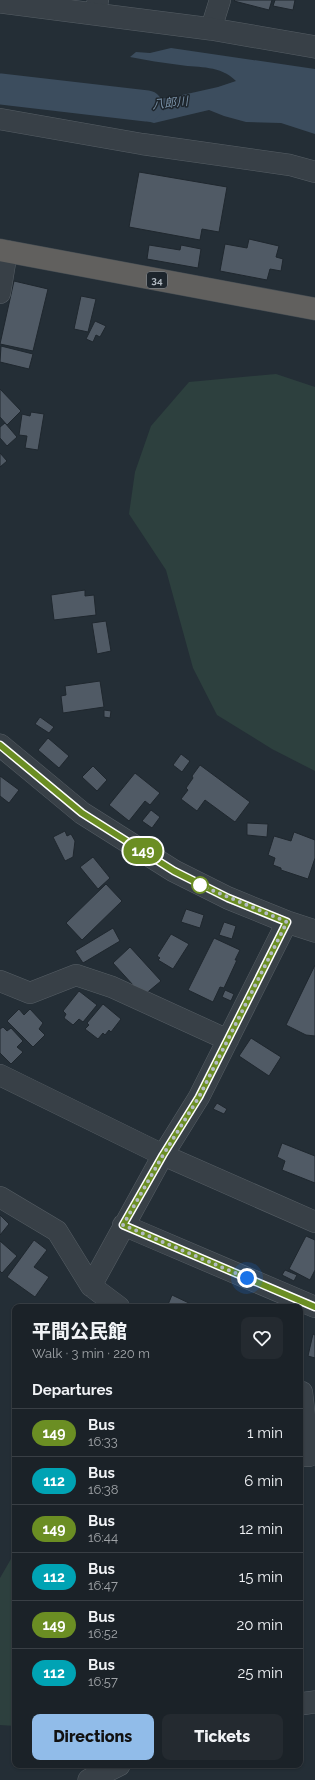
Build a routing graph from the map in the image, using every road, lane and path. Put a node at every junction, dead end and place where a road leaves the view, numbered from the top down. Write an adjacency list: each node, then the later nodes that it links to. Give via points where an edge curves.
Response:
1 (220, 0): 4 (street)
2 (0, 2): 3 (street)
3 (97, 7): 4 (street)
4 (211, 29): 5 (street)
5 (315, 47)
6 (0, 119): 7 (street, via 142,144 290,165)
7 (315, 172)
8 (4, 251): 9 (street); 10 (highway, 34)
9 (0, 293)
10 (315, 310)
11 (0, 745): 12 (street, via 82,813 174,871 228,898)
12 (287, 922): 13 (street); 15 (street)
13 (315, 931)
14 (0, 981): 15 (street, via 30,993 76,976 112,987)
15 (228, 1040): 17 (street, via 199,1097)
16 (0, 1075): 17 (street)
17 (163, 1155): 19 (street); 20 (street)
18 (0, 1198): 21 (street, via 57,1231)
19 (315, 1222)
20 (123, 1225): 21 (street); 23 (street)
21 (92, 1286): 22 (street)
22 (115, 1304)
23 (315, 1307)
24 (303, 1380): 25 (street)
25 (315, 1382)
26 (303, 1401): 27 (street, via 309,1456)
27 (303, 1456)
28 (315, 1702): 29 (street)
29 (303, 1704)
30 (113, 1768): 31 (street)
31 (89, 1780)

